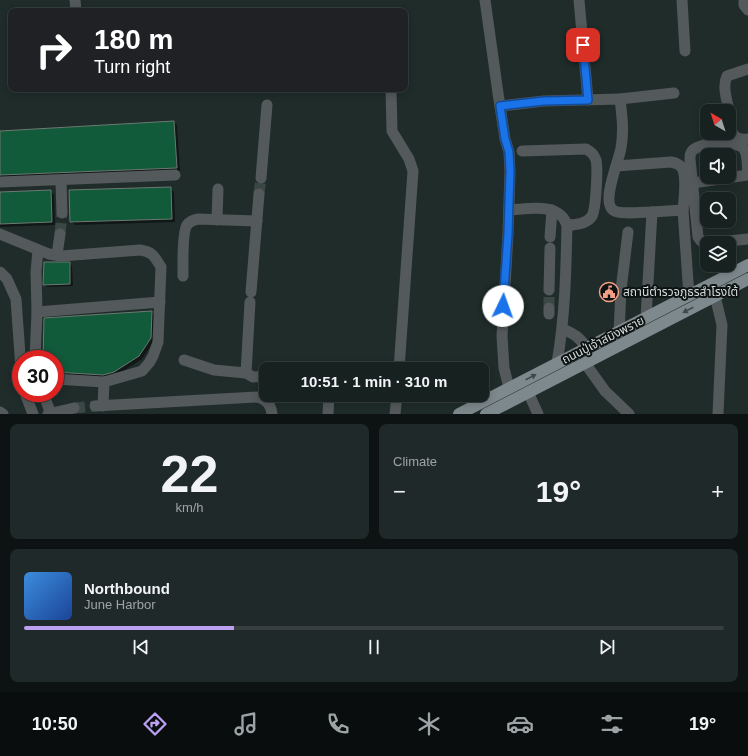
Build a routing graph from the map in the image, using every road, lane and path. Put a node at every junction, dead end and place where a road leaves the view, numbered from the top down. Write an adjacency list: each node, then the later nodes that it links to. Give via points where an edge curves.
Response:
1 (485, 0): 14 (street)
2 (579, 0): 11 (street)
3 (682, 0): 6 (street)
4 (744, 0): 5 (street)
5 (748, 10)
6 (685, 51)
7 (748, 69): 12 (street, via 727,76 725,86)
8 (391, 92): 59 (street, via 392,131 409,158 413,171)
9 (674, 93): 10 (street)
10 (620, 99): 11 (street); 18 (street, via 623,122 621,149)
11 (588, 100): 14 (street)
12 (727, 104)
13 (267, 105): 21 (street)
14 (500, 106): 27 (street, via 509,152)
15 (736, 137): 16 (street)
16 (748, 139)
17 (522, 151): 34 (street, via 586,149 591,152 597,165 593,215 586,222)
18 (616, 166): 29 (street, via 678,163 684,175); 30 (street, via 610,189 609,205 612,209 617,212)
19 (748, 174): 24 (street); 24 (street, via 744,149 739,145 724,143 699,146 691,153 690,159)
20 (175, 175): 22 (street)
21 (260, 178)
22 (61, 180): 23 (street); 31 (street)
23 (0, 182)
24 (693, 183): 39 (street)
25 (218, 189): 32 (street)
26 (259, 194): 33 (street)
27 (509, 210): 28 (street); 67 (street, via 502,336 504,368)
28 (552, 210): 34 (street, via 565,218); 47 (street)
29 (683, 210): 30 (street); 48 (street)
30 (652, 212): 52 (street)
31 (62, 213)
32 (217, 220): 33 (street); 45 (street, via 198,219 186,226)
33 (257, 221): 62 (street)
34 (567, 225): 53 (street)
35 (628, 232): 54 (street, via 621,290)
36 (0, 234): 41 (street)
37 (60, 234): 42 (street)
38 (748, 239): 40 (street)
39 (700, 240)
40 (736, 240)
41 (38, 250): 42 (street); 51 (street)
42 (58, 255): 50 (street, via 140,250 149,252 161,267)
43 (748, 265): 48 (main road, ถนนปู่เจ้าสมิงพราย)
44 (0, 272): 56 (street, via 7,279 16,298)
45 (183, 276)
46 (748, 279): 49 (main road, ถนนปู่เจ้าสมิงพราย)
47 (549, 290)
48 (689, 296): 52 (main road, ถนนปู่เจ้าสมิงพราย)
49 (715, 296): 54 (main road, ถนนปู่เจ้าสมิงพราย, one-way to 54); 85 (street, via 722,325)
50 (160, 302): 51 (street); 65 (street, via 158,342 149,363 142,371)
51 (37, 312): 57 (street)
52 (646, 318): 54 (main road, ถนนปู่เจ้าสมิงพราย)
53 (563, 329): 55 (street, via 575,334); 60 (street)
54 (623, 334): 55 (main road, ถนนปู่เจ้าสมิงพราย); 61 (main road, ถนนปู่เจ้าสมิงพราย)
55 (586, 348): 60 (main road, ถนนปู่เจ้าสมิงพราย)
56 (20, 350)
57 (35, 350)
58 (184, 360): 62 (street, via 214,370)
59 (399, 362)
60 (557, 363): 67 (main road, ถนนปู่เจ้าสมิงพราย, one-way to 60)
61 (584, 363): 66 (main road, ถนนปู่เจ้าสมิงพราย); 84 (street, via 605,390)
62 (246, 373): 63 (street, via 253,377)
63 (259, 377)
64 (64, 380): 65 (street)
65 (104, 382): 73 (street, via 99,406)
66 (528, 392): 67 (main road, ถนนปู่เจ้าสมิงพราย); 83 (street)
67 (512, 393): 81 (main road, ถนนปู่เจ้าสมิงพราย); 82 (main road, ถนนปู่เจ้าสมิงพราย)
68 (28, 402): 76 (street)
69 (46, 402): 77 (street)
70 (329, 402): 79 (street)
71 (396, 402): 80 (street)
72 (74, 408): 77 (street)
73 (120, 409): 78 (street, via 258,397 269,404)
74 (0, 412): 75 (street)
75 (3, 414)
76 (33, 414)
77 (49, 414)
78 (272, 414)
79 (328, 414)
80 (395, 414)
81 (459, 414)
82 (486, 414)
83 (538, 414)
84 (629, 414)
85 (718, 414)

